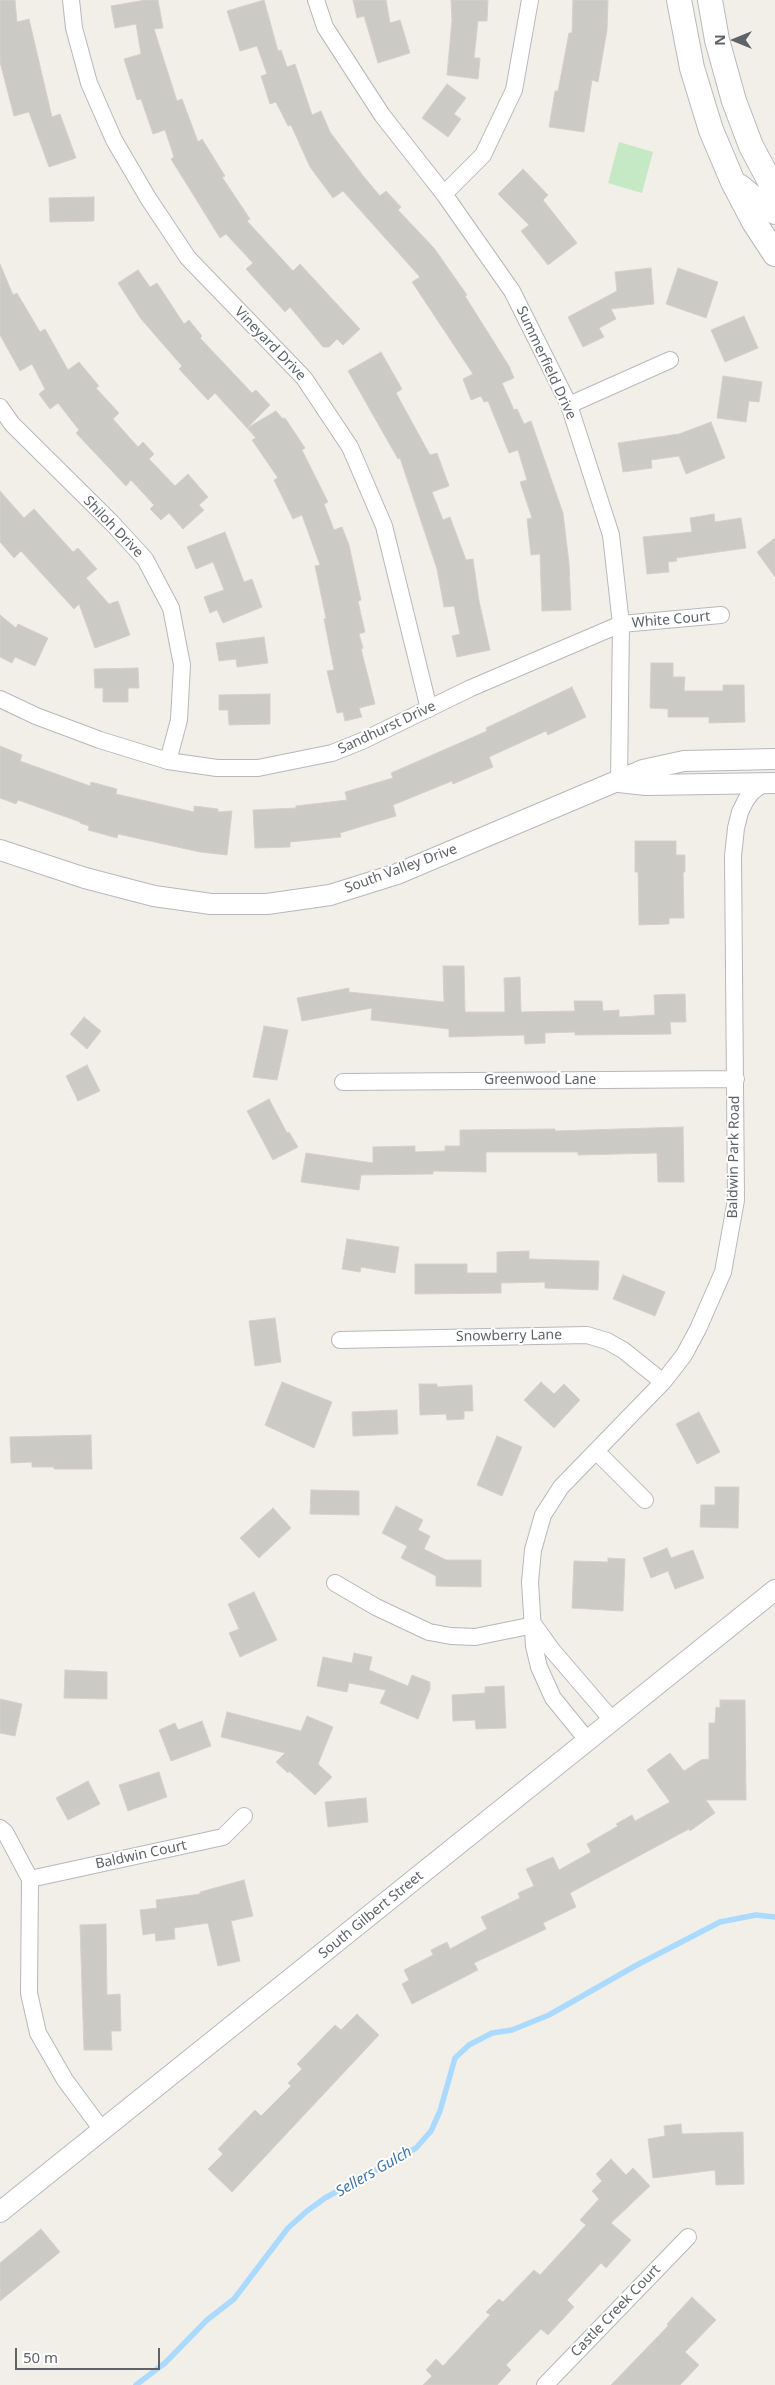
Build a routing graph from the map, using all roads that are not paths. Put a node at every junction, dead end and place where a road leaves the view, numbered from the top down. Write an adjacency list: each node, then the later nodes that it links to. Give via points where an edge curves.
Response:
1 (70, 0): 17 (street, Vineyard Drive, via 89,83 114,140 148,198 188,258 304,378 350,448 384,526)
2 (316, 0): 8 (street, Summerfield Drive, via 325,27 382,115)
3 (530, 0): 8 (street, via 514,90 483,155)
4 (679, 0): 7 (main road, via 705,114)
5 (710, 0): 6 (main road, via 729,86 742,123)
6 (772, 181)
7 (734, 182): 9 (main road); 10 (main road)
8 (444, 194): 12 (street, Summerfield Drive, via 512,291)
9 (775, 212)
10 (775, 254)
11 (670, 360): 12 (street)
12 (569, 405): 15 (street, Summerfield Drive, via 611,534)
13 (0, 407): 19 (street, Shiloh Drive, via 12,424 144,559 170,608 182,665 179,720)
14 (721, 615): 15 (street, White Court)
15 (621, 624): 17 (street, Sandhurst Drive); 20 (street, Summerfield Drive)
16 (0, 699): 19 (street, Sandhurst Drive, via 100,740)
17 (429, 709): 19 (street, Sandhurst Drive, via 332,753 294,762 258,768 216,768)
18 (775, 759): 20 (street, South Valley Drive, via 684,761 642,770)
19 (168, 760)
20 (619, 782): 21 (street, South Valley Drive, via 646,785); 22 (street, South Valley Drive, via 388,876 330,895 267,904 211,904 154,896 85,878)
21 (770, 783): 23 (street, Baldwin Park Road, via 752,792 740,812 736,828)
22 (0, 850)
23 (736, 1079): 24 (street, Greenwood Lane); 26 (street, Baldwin Park Road, via 736,1200 723,1272 698,1330)
24 (343, 1082)
25 (340, 1340): 26 (street, Snowberry Lane, via 587,1336 607,1341 623,1350)
26 (663, 1382): 27 (street, Baldwin Park Road)
27 (596, 1451): 28 (street); 33 (street, Baldwin Park Road, via 561,1487 543,1515 533,1550 530,1582)
28 (645, 1500)
29 (775, 1580): 32 (street, South Gilbert Street)
30 (335, 1583): 33 (street, via 429,1632 474,1637)
31 (775, 1590): 32 (street, South Gilbert Street)
32 (740, 1616): 34 (street, South Gilbert Street)
33 (534, 1625): 34 (street); 35 (street, Baldwin Park Road, via 534,1646 545,1683 553,1698)
34 (613, 1721): 35 (street, South Gilbert Street)
35 (588, 1740): 39 (street, South Gilbert Street)
36 (244, 1816): 38 (street, Baldwin Court, via 223,1836)
37 (0, 1828): 38 (street)
38 (30, 1879): 39 (street, via 28,1993 38,2033 65,2080)
39 (102, 2130): 40 (street, South Gilbert Street)
40 (0, 2212)
41 (688, 2237): 42 (street, Castle Creek Court)
42 (545, 2385)

